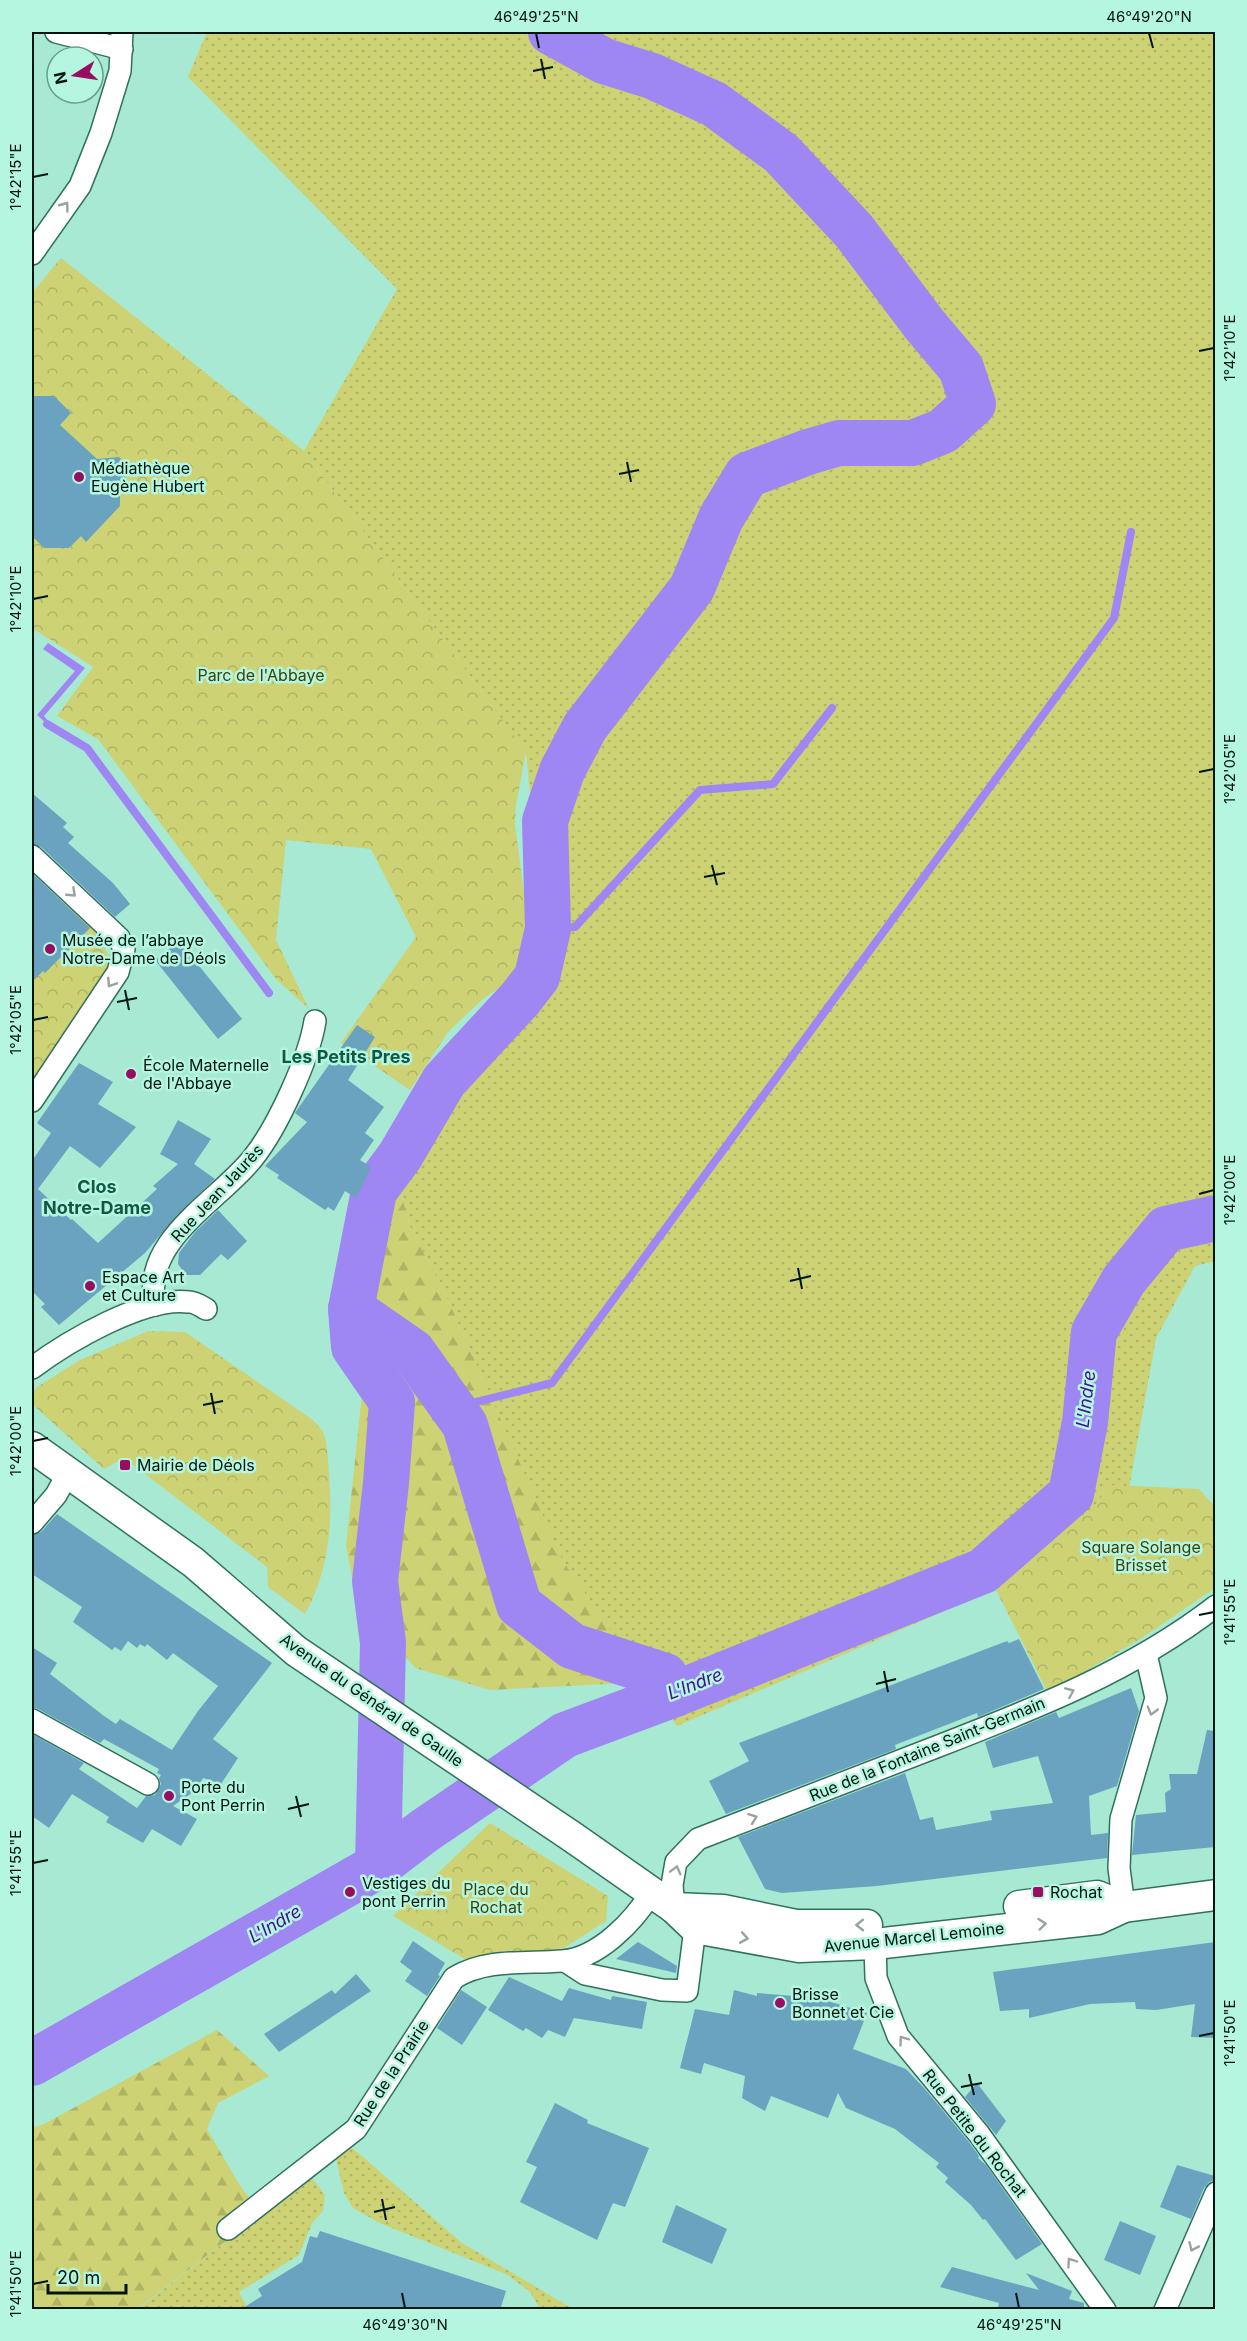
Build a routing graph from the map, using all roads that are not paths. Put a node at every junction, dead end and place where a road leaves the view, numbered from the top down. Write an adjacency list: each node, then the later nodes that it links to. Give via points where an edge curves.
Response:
1 (56, 32): 2 (street)
2 (122, 40): 3 (street, one-way to 2, via 80,186 120,71)
3 (32, 254)
4 (32, 856): 6 (street, one-way to 6, via 119,938 124,949 118,972)
5 (315, 1021): 7 (street, Rue Jean Jaurès, via 310,1048 269,1135 252,1160 182,1227 166,1248 155,1271)
6 (32, 1101)
7 (155, 1305): 8 (street, via 192,1302); 9 (street, via 88,1332)
8 (207, 1309)
9 (32, 1368)
10 (32, 1447): 11 (main road, Avenue du Général de Gaulle)
11 (68, 1473): 12 (street, via 56,1495); 18 (main road, Avenue du Général de Gaulle, via 193,1562 296,1651)
12 (32, 1523)
13 (1215, 1606): 14 (street, Rue de la Fontaine Saint-Germain)
14 (1146, 1654): 18 (street, Rue de la Fontaine Saint-Germain, one-way to 14, via 672,1885 676,1862 698,1839 1009,1719 1104,1678); 19 (street, one-way to 19, via 1156,1698 1121,1819 1119,1868)
15 (32, 1720): 16 (street)
16 (148, 1784)
17 (1215, 1895): 19 (main road, Avenue Marcel Lemoine)
18 (663, 1900): 19 (main road, Avenue Marcel Lemoine, one-way to 18, via 1097,1896 867,1925 796,1925); 20 (main road); 22 (street, Rue de la Prairie, via 639,1912 602,1946)
19 (1124, 1907): 21 (main road, Avenue Marcel Lemoine, one-way to 19, via 1098,1919)
20 (695, 1928): 21 (main road, Avenue Marcel Lemoine, one-way to 21, via 799,1947); 22 (street, Rue de la Prairie, via 687,1991 662,1990 585,1974)
21 (874, 1944): 25 (street, Rue Petite du Rochat, one-way to 21, via 979,2134 898,2036 876,1978)
22 (565, 1961): 24 (street, Rue de la Prairie, via 509,1962 453,1978 356,2129)
23 (1215, 2193): 26 (street, one-way to 26)
24 (228, 2229)
25 (1105, 2310)
26 (1165, 2310)

